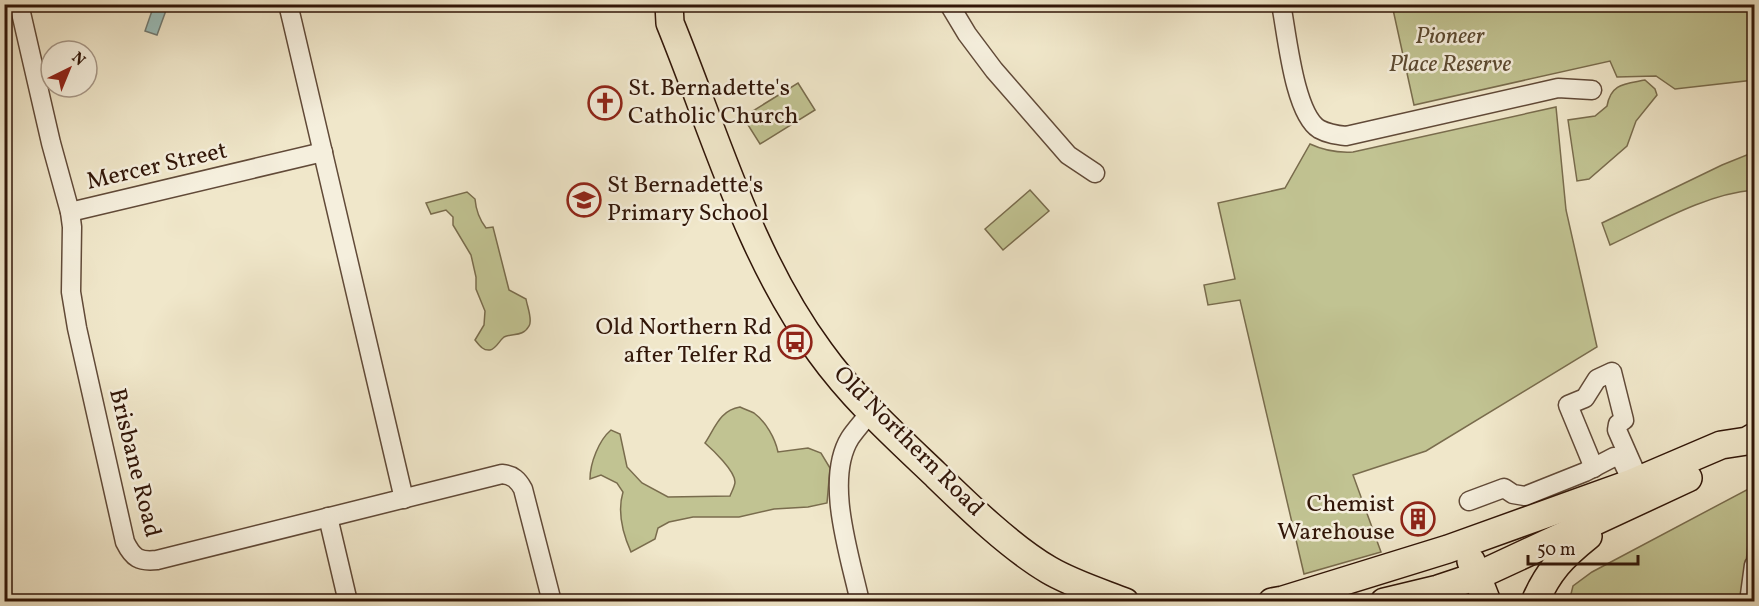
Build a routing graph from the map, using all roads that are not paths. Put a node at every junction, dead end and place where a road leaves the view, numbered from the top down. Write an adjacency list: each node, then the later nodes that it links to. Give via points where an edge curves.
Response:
1 (19, 4): 9 (street, Mercer Street)
2 (288, 4): 7 (street)
3 (949, 4): 8 (street, via 994,70 1068,155)
4 (1281, 4): 6 (street, via 1298,96 1307,116 1318,128 1333,135 1346,136 1558,88)
5 (663, 11): 10 (main road, Old Northern Road, via 777,282 820,352)
6 (1592, 90)
7 (323, 152): 9 (street, Mercer Street); 14 (street)
8 (1095, 173)
9 (70, 212): 17 (street, Brisbane Road, via 74,310 130,551 137,559 157,560)
10 (870, 412): 23 (street, via 849,440 838,483); 24 (main road, Old Northern Road, via 1030,557 1075,583)
11 (1752, 444): 13 (main road, via 1721,445); 16 (main road)
12 (1594, 468): 13 (street, via 1614,457 1621,458); 13 (street, via 1568,405 1585,398 1598,379 1612,372 1624,420 1617,430); 15 (street, via 1525,496 1504,488)
13 (1636, 481): 18 (main road)
14 (404, 499): 17 (street, Brisbane Road); 22 (street, Brisbane Road, via 494,475 516,478 527,499)
15 (1469, 501)
16 (1622, 509): 20 (main road); 28 (main road, via 1560,559)
17 (328, 517): 21 (street)
18 (1457, 546): 20 (main road); 25 (main road)
19 (1755, 565): 29 (street)
20 (1464, 587): 26 (main road); 27 (main road)
21 (348, 602)
22 (552, 602)
23 (860, 602)
24 (1125, 602)
25 (1272, 602)
26 (1384, 602)
27 (1487, 602)
28 (1535, 602)
29 (1749, 602)

